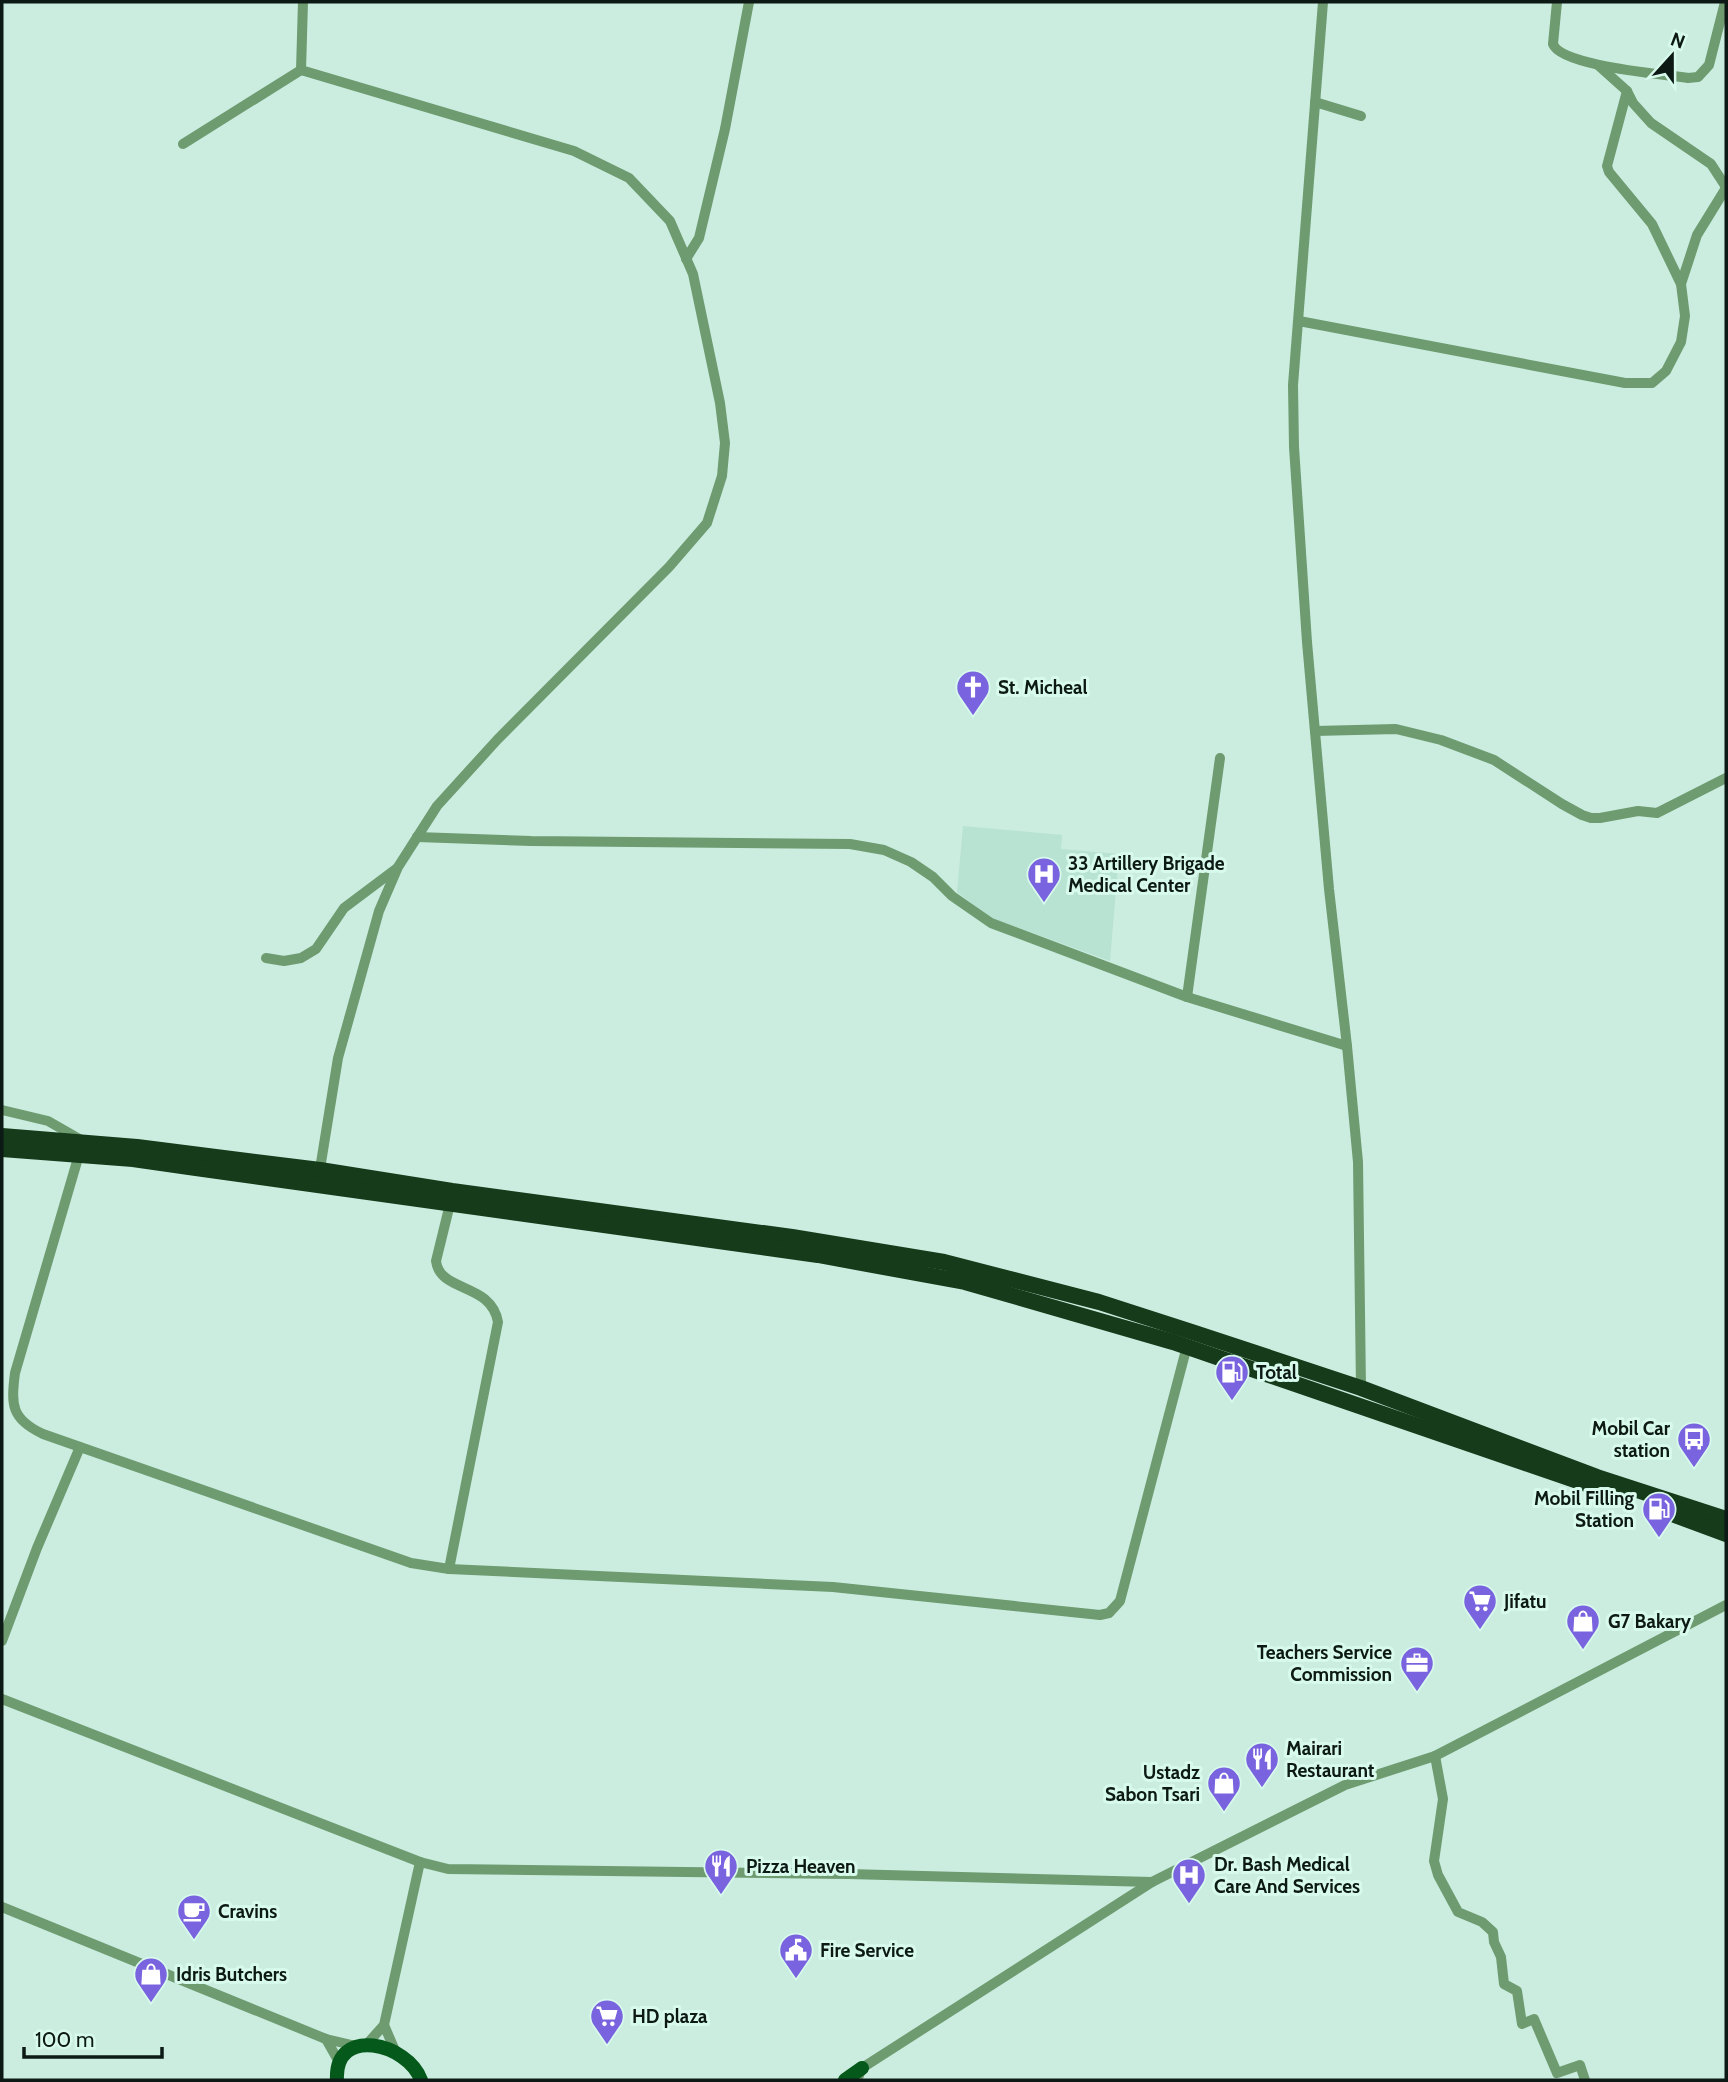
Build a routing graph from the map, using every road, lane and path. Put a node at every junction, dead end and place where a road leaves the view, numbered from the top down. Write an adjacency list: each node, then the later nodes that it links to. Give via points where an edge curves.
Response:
1 (303, 2): 7 (street)
2 (749, 2): 13 (street, via 703,224)
3 (1323, 2): 9 (street)
4 (1557, 2): 6 (street, via 1555,49)
5 (1725, 2): 6 (street, via 1709,65 1698,77)
6 (1597, 65): 8 (street)
7 (301, 70): 11 (street); 13 (street, via 574,151 629,178 670,221)
8 (1627, 91): 12 (street, via 1651,123 1712,164); 14 (street, via 1607,166 1652,224)
9 (1315, 102): 10 (street); 15 (street)
10 (1361, 116)
11 (183, 144)
12 (1726, 188): 14 (street, via 1697,235)
13 (686, 259): 19 (street, via 718,390 725,443 722,476 707,523 488,750 437,806)
14 (1681, 284): 15 (street, via 1685,316 1681,342 1652,383)
15 (1299, 321): 16 (street, via 1294,447)
16 (1315, 731): 18 (street, via 1396,729 1441,740 1494,760 1591,818 1657,813); 23 (street)
17 (1220, 758): 22 (street)
18 (1726, 778)
19 (417, 837): 20 (street); 22 (street, via 850,844 884,850 933,877 991,923)
20 (398, 867): 21 (street, via 344,908 316,949 301,958); 30 (street, via 379,911 338,1058)
21 (266, 958)
22 (1187, 997): 23 (street)
23 (1347, 1045): 34 (street, via 1358,1162)
24 (2, 1110): 25 (street)
25 (24, 1114): 27 (street); 28 (street, via 48,1121)
26 (2, 1136): 27 (highway)
27 (38, 1138): 28 (highway)
28 (81, 1148): 29 (highway); 30 (highway); 35 (street, via 12,1395 16,1415 26,1426)
29 (2, 1149)
30 (318, 1177): 31 (highway); 32 (highway)
31 (450, 1204): 32 (highway); 38 (street, via 437,1269 447,1279 486,1298 498,1322)
32 (513, 1206): 33 (highway, via 819,1248)
33 (1190, 1339): 34 (highway); 37 (highway); 38 (street, via 1120,1601 1109,1614 833,1587)
34 (1361, 1388): 36 (highway, via 1598,1477)
35 (80, 1447): 38 (street, via 411,1563); 40 (street)
36 (1726, 1519)
37 (1726, 1534)
38 (449, 1569)
39 (1726, 1605): 42 (street)
40 (2, 1641)
41 (2, 1699): 43 (street)
42 (1435, 1756): 44 (street, via 1345,1785); 55 (street, via 1443,1799 1434,1861 1441,1882 1458,1912 1493,1932 1504,1983 1517,1991 1522,2024 1534,2019 1558,2073 1580,2065)
43 (420, 1862): 44 (street, via 448,1869); 46 (street)
44 (1152, 1882): 51 (street)
45 (2, 1907): 47 (street)
46 (384, 2025): 48 (street); 49 (street)
47 (326, 2039): 48 (street); 50 (street)
48 (362, 2045): 49 (main road); 50 (main road)
49 (396, 2053): 53 (main road)
50 (339, 2062): 52 (main road)
51 (860, 2074): 54 (main road)
52 (337, 2080)
53 (422, 2080)
54 (845, 2080)
55 (1585, 2080)

